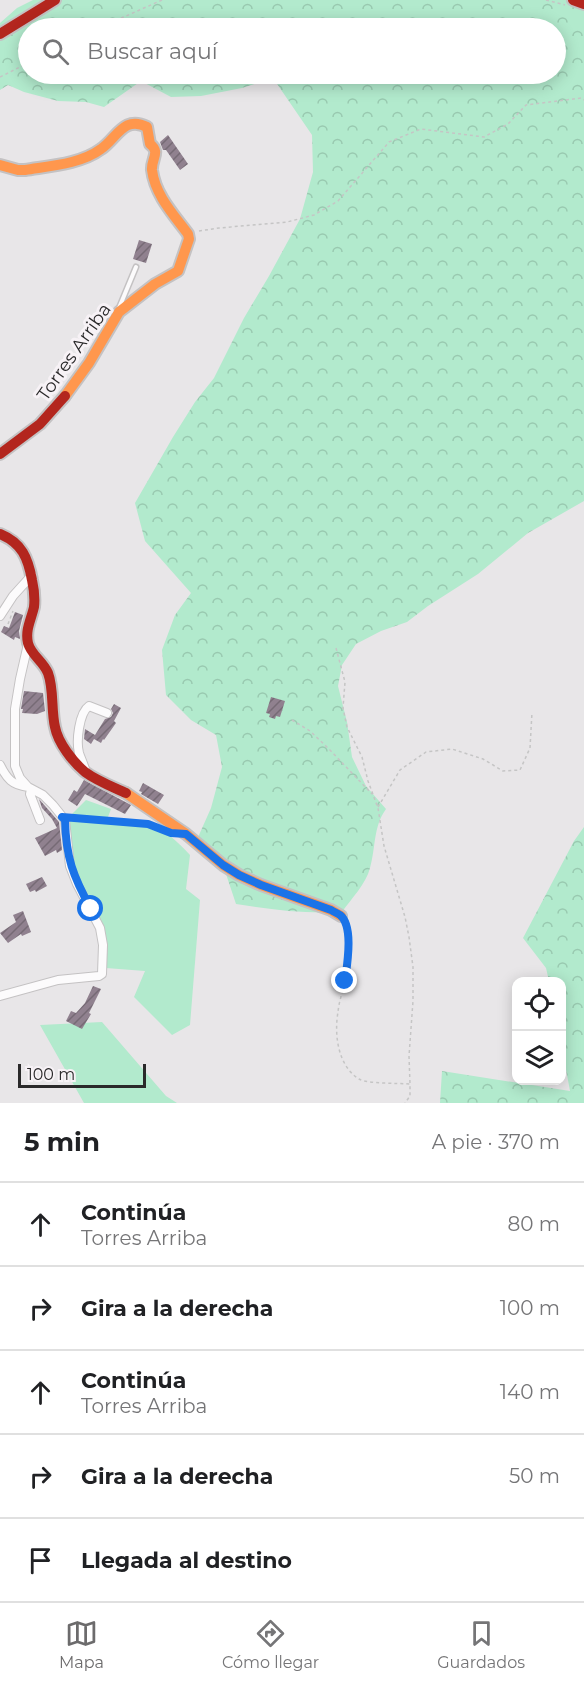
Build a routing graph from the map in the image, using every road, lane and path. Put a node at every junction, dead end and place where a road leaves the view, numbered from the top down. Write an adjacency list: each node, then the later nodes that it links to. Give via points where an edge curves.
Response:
1 (55, 0): 5 (street)
2 (162, 0): 6 (path)
3 (573, 0): 4 (street)
4 (584, 4)
5 (26, 18)
6 (122, 18)
7 (18, 23): 8 (street)
8 (0, 34)
9 (18, 68): 10 (path)
10 (0, 77)
11 (584, 100): 13 (path, via 526,105 508,124 484,137 421,129 389,142 338,201 314,215)
12 (0, 165): 13 (street, via 18,171 84,157 101,150 126,127 142,123 156,152 152,169 159,192)
13 (189, 234): 15 (street, Torres Arriba, via 178,271 155,284)
14 (136, 267): 15 (lane)
15 (116, 317): 16 (street, Torres Arriba, via 60,403 40,424)
16 (0, 454)
17 (0, 534): 18 (street, via 20,548)
18 (32, 575): 19 (street); 20 (street, via 34,606 27,629)
19 (0, 616)
20 (28, 645): 26 (street, via 49,675 60,741); 27 (street, via 15,709 15,766)
21 (336, 648): 28 (path, via 345,682 343,708 347,727 362,757)
22 (531, 712): 29 (path, via 530,748 520,770 503,771 452,748 426,752 400,770)
23 (107, 713): 26 (street, via 90,706 81,716 78,750)
24 (292, 720): 28 (path, via 330,748)
25 (0, 765): 27 (street, via 15,785)
26 (86, 773): 33 (street, via 149,808 239,875)
27 (29, 788): 30 (street, via 43,795); 31 (street)
28 (374, 796): 29 (path)
29 (378, 808): 35 (path, via 413,967)
30 (62, 817): 32 (path, via 148,824); 34 (street, via 70,866 100,928 104,945 102,974 58,980)
31 (40, 820)
32 (165, 830)
33 (341, 916): 35 (path, via 348,938 337,1022 343,1060 360,1080)
34 (0, 996)
35 (410, 1084): 36 (path, via 410,1096)
36 (405, 1103)

